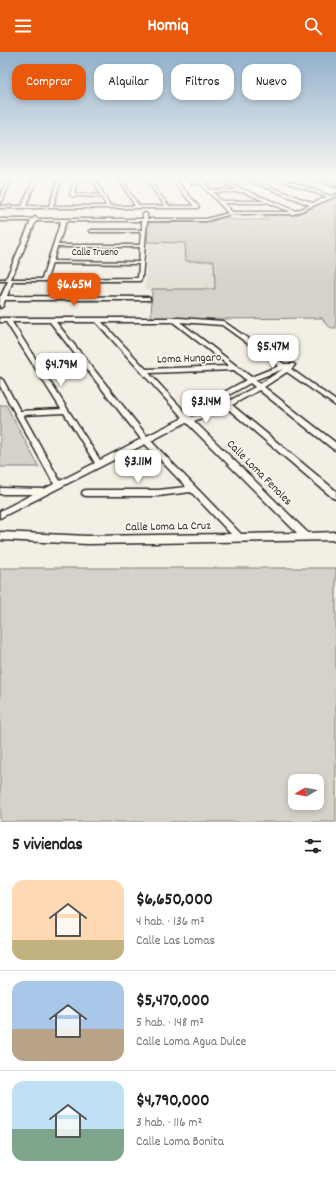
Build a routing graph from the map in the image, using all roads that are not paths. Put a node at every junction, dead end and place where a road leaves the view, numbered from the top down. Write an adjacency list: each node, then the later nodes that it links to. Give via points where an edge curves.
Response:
1 (145, 214): 7 (street)
2 (228, 214): 7 (street, via 206,220)
3 (35, 218): 4 (street); 5 (street); 17 (street)
4 (2, 220): 8 (street)
5 (64, 220): 6 (street); 12 (street)
6 (94, 220): 7 (street); 9 (street)
7 (144, 220): 10 (street)
8 (0, 226)
9 (91, 231): 10 (street); 11 (street)
10 (143, 231): 13 (street)
11 (89, 238)
12 (55, 246): 13 (street); 14 (street)
13 (142, 246): 15 (street)
14 (50, 262): 15 (street, Calle Trueno); 18 (street)
15 (141, 262): 18 (street, via 138,280)
16 (0, 280): 17 (street)
17 (9, 280): 18 (street); 19 (street)
18 (44, 280)
19 (2, 298): 20 (street); 21 (street)
20 (148, 299)
21 (0, 306)
22 (0, 320): 23 (street)
23 (8, 320): 24 (street); 35 (street)
24 (52, 320): 25 (street); 38 (street)
25 (97, 320): 26 (street); 29 (street, Calle Loma Fenoles)
26 (174, 320): 27 (street, via 223,323); 28 (street)
27 (285, 367): 31 (street); 32 (street); 34 (street)
28 (233, 368): 29 (street, Loma Hungaro); 31 (street)
29 (145, 371): 37 (street, Calle Loma Fenoles)
30 (0, 380): 36 (street)
31 (250, 380): 32 (street); 37 (street)
32 (259, 387): 33 (street); 39 (street)
33 (226, 404): 37 (street); 46 (street)
34 (336, 404)
35 (65, 411): 36 (street); 40 (street)
36 (19, 413): 41 (street)
37 (186, 419): 38 (street); 51 (street, Calle Loma Fenoles)
38 (146, 440): 40 (street); 42 (street)
39 (336, 447)
40 (99, 464): 41 (street)
41 (58, 485): 44 (street)
42 (192, 489): 45 (street, via 158,493); 50 (street)
43 (0, 490): 44 (street)
44 (43, 492): 47 (street)
45 (86, 493)
46 (336, 496)
47 (0, 515)
48 (0, 536): 50 (street, Calle Loma La Cruz, via 88,540)
49 (336, 536): 51 (street, Calle Loma La Cruz)
50 (239, 537): 51 (street, Calle Loma La Cruz)
51 (308, 537)

